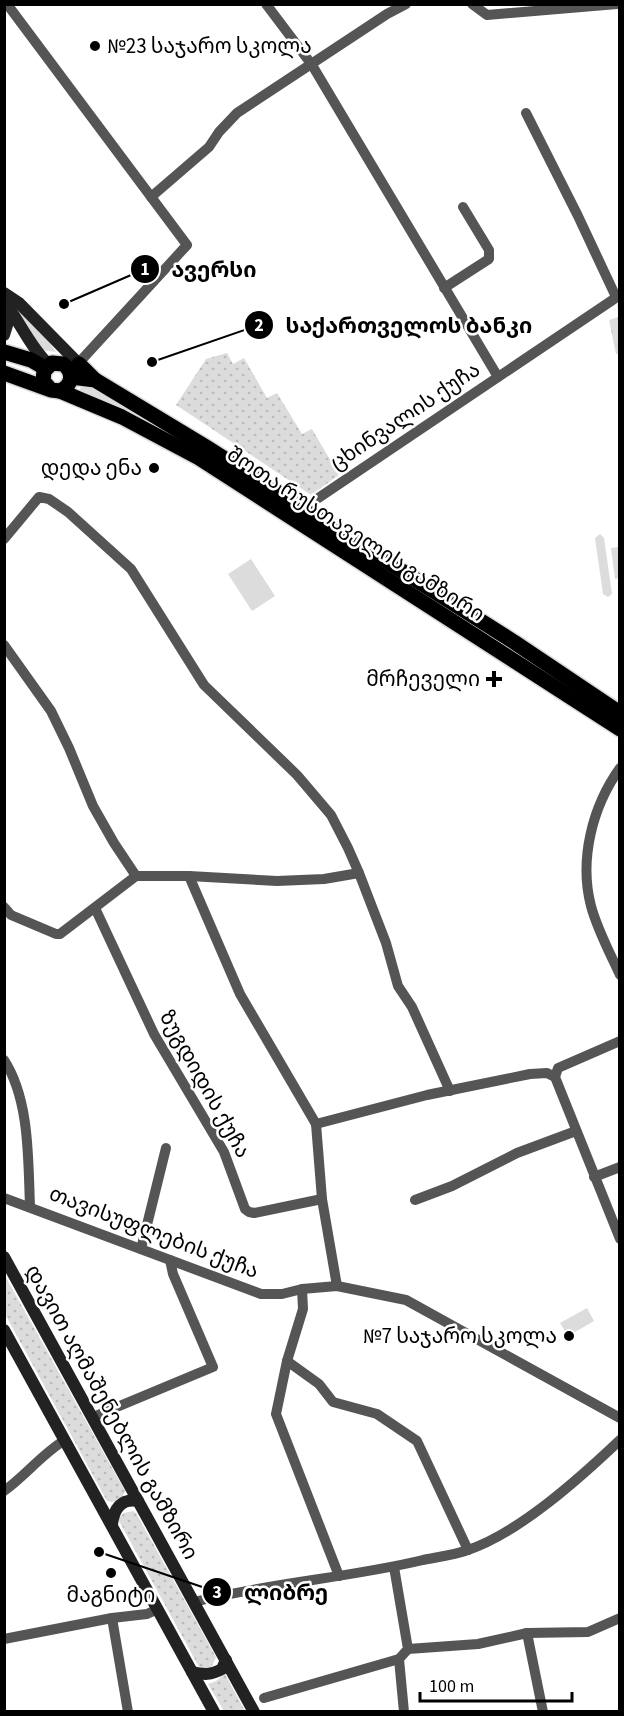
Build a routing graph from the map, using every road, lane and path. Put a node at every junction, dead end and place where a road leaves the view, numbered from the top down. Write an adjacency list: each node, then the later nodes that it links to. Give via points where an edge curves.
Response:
1 (7, 4): 8 (street)
2 (266, 4): 6 (street)
3 (406, 4): 6 (street)
4 (472, 4): 5 (street, via 487,15)
5 (618, 4)
6 (312, 65): 8 (street, via 237,113 209,147); 10 (street)
7 (526, 113): 12 (street)
8 (151, 197): 17 (street, via 187,245)
9 (463, 207): 10 (street, via 489,250 489,259)
10 (444, 288): 19 (street)
11 (4, 293): 17 (main road, via 20,303 58,343)
12 (618, 296): 19 (street, ცხინვალის ქუჩა)
13 (4, 301): 14 (main road, via 8,322); 16 (main road)
14 (4, 335)
15 (4, 352): 16 (main road)
16 (47, 367): 17 (main road, via 57,363); 20 (main road, via 43,381)
17 (72, 370): 20 (main road, via 68,386); 21 (main road, შოთა რუსთაველის გამზირი, via 206,447)
18 (4, 374): 20 (main road, შოთა რუსთაველის გამზირი)
19 (498, 377): 21 (street, ცხინვალის ქუჩა)
20 (56, 390): 25 (main road, შოთა რუსთაველის გამზირი, via 122,417 199,458)
21 (302, 509): 24 (main road, შოთა რუსთაველის გამზირი)
22 (4, 539): 27 (street, via 39,497 49,499 130,569 204,685 297,775 331,815)
23 (4, 645): 28 (street, via 51,711 93,806)
24 (620, 713)
25 (620, 729)
26 (620, 768): 32 (street, via 593,820 587,884 591,908)
27 (359, 873): 29 (street, via 277,881); 36 (street, via 398,986 412,1007)
28 (136, 876): 29 (street); 30 (street)
29 (189, 876): 37 (street, via 240,994)
30 (95, 908): 31 (street, via 60,934); 43 (street, ზუგდიდის ქუჩა, via 154,1034 224,1152 245,1209 254,1213)
31 (7, 914)
32 (620, 975)
33 (620, 1041): 35 (street, via 558,1068)
34 (4, 1059): 45 (street, via 20,1092)
35 (555, 1077): 36 (street, via 548,1073 530,1074); 38 (street)
36 (450, 1091): 37 (street)
37 (316, 1124): 43 (street)
38 (576, 1131): 41 (street); 44 (street, via 517,1153)
39 (166, 1148): 47 (street)
40 (620, 1167): 41 (street)
41 (594, 1177): 46 (street)
42 (4, 1198): 45 (street, თავისუფლების ქუჩა)
43 (322, 1199): 50 (street)
44 (415, 1200)
45 (30, 1206): 47 (street, თავისუფლების ქუჩა)
46 (620, 1239)
47 (141, 1249): 49 (street, თავისუფლების ქუჩა)
48 (4, 1257): 54 (main road, დავით აღმაშენებლის გამზირი)
49 (170, 1260): 51 (street, თავისუფლების ქუჩა, via 261,1293 282,1294); 54 (street, via 213,1367)
50 (337, 1286): 51 (street, თავისუფლების ქუჩა); 55 (street, თავისუფლების ქუჩა, via 406,1300)
51 (302, 1289): 53 (street, via 303,1309)
52 (4, 1330): 56 (main road)
53 (287, 1361): 61 (street, via 319,1384 333,1402 377,1414 417,1441); 63 (street, via 276,1414)
54 (93, 1418): 59 (main road, დავით აღმაშენებლის გამზირი)
55 (620, 1418)
56 (65, 1440): 58 (street); 60 (main road)
57 (620, 1440): 61 (street, via 552,1499 512,1527)
58 (4, 1491)
59 (138, 1501): 60 (main road, via 121,1503 114,1510); 64 (main road, დავით აღმაშენებლის გამზირი)
60 (112, 1524): 65 (main road)
61 (468, 1550): 62 (street)
62 (394, 1567): 63 (street); 70 (street)
63 (339, 1576): 64 (street)
64 (194, 1602): 72 (main road, დავით აღმაშენებლის გამზირი)
65 (158, 1609): 66 (street); 73 (main road)
66 (112, 1618): 69 (street); 76 (street)
67 (620, 1618): 68 (street, via 588,1632)
68 (527, 1633): 70 (street, via 478,1644); 79 (street)
69 (4, 1639)
70 (408, 1649): 71 (street)
71 (399, 1659): 74 (street); 78 (street)
72 (225, 1660): 73 (main road, via 222,1669 214,1673); 77 (main road, დავით აღმაშენებლის გამზირი)
73 (192, 1672): 75 (main road)
74 (264, 1698)
75 (214, 1711)
76 (128, 1712)
77 (254, 1712)
78 (404, 1712)
79 (543, 1712)

